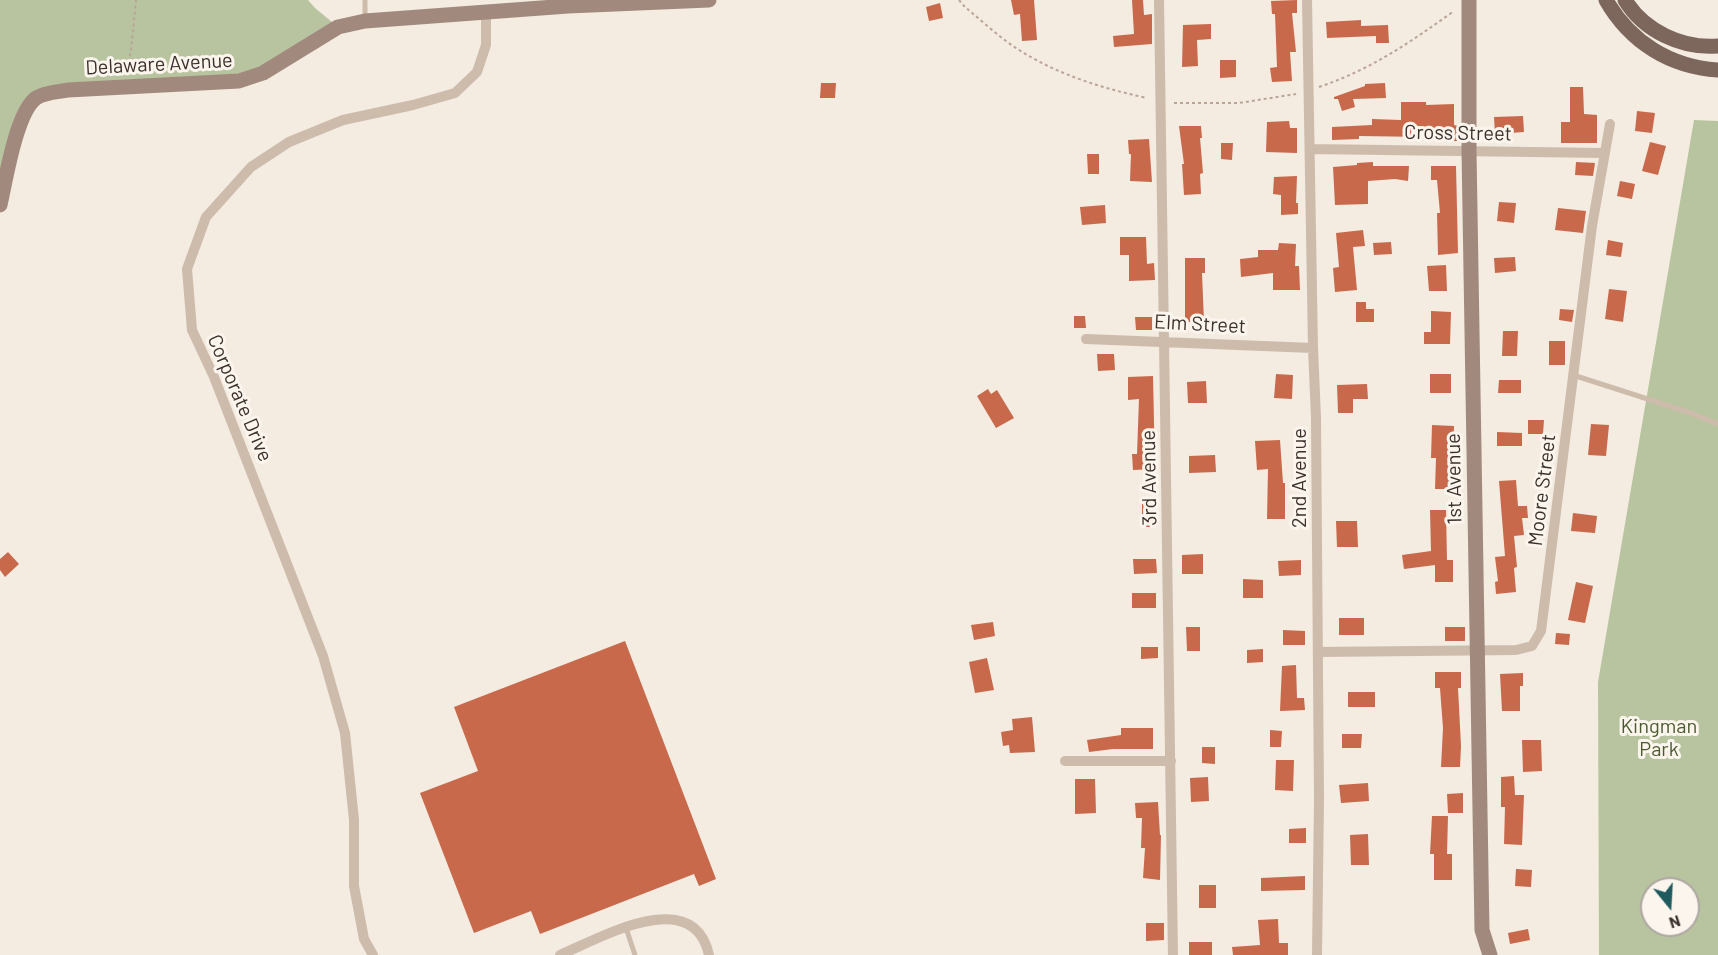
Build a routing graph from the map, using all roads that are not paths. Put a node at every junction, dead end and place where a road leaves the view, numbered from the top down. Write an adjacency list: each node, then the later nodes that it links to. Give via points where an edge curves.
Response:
1 (365, 0): 10 (lane)
2 (708, 0): 7 (street, Delaware Avenue)
3 (1159, 0): 19 (street, 3rd Avenue)
4 (1307, 0): 14 (street, 2nd Avenue)
5 (1606, 0): 12 (main road, via 1625,27 1652,50 1687,66)
6 (1625, 0): 11 (main road, via 1637,15 1677,42)
7 (568, 3): 9 (street, Delaware Avenue)
8 (1464, 3): 15 (street, 1st Avenue)
9 (486, 12): 10 (street, Delaware Avenue); 28 (street, Corporate Drive, via 486,45 477,72 455,93 343,120 289,142 251,167 206,217 187,269 192,330 323,656 345,733 354,820 354,886 364,939)
10 (365, 21): 17 (street, Delaware Avenue, via 338,27 263,72 239,81 44,94 25,111 19,126)
11 (1718, 46)
12 (1718, 70)
13 (1610, 124): 16 (street, Moore Street)
14 (1310, 149): 15 (street, Cross Street); 20 (street, 2nd Avenue)
15 (1469, 151): 16 (street, Cross Street); 23 (street, 1st Avenue)
16 (1605, 153): 21 (street, Moore Street)
17 (0, 205)
18 (1086, 339): 19 (street, Elm Street)
19 (1165, 340): 20 (street, Elm Street); 26 (street, 3rd Avenue)
20 (1313, 348): 24 (street, 2nd Avenue)
21 (1573, 375): 22 (lane); 23 (street, Moore Street, via 1541,631 1532,646)
22 (1718, 424)
23 (1478, 650): 24 (street, Moore Street); 34 (street, 1st Avenue, via 1482,930)
24 (1318, 652): 33 (street, 2nd Avenue)
25 (1065, 761): 26 (street)
26 (1171, 761): 32 (street, 3rd Avenue)
27 (625, 927): 29 (street); 30 (lane); 31 (street, via 666,919 692,924 706,943)
28 (373, 955)
29 (560, 955)
30 (635, 955)
31 (709, 955)
32 (1173, 955)
33 (1317, 955)
34 (1490, 955)

